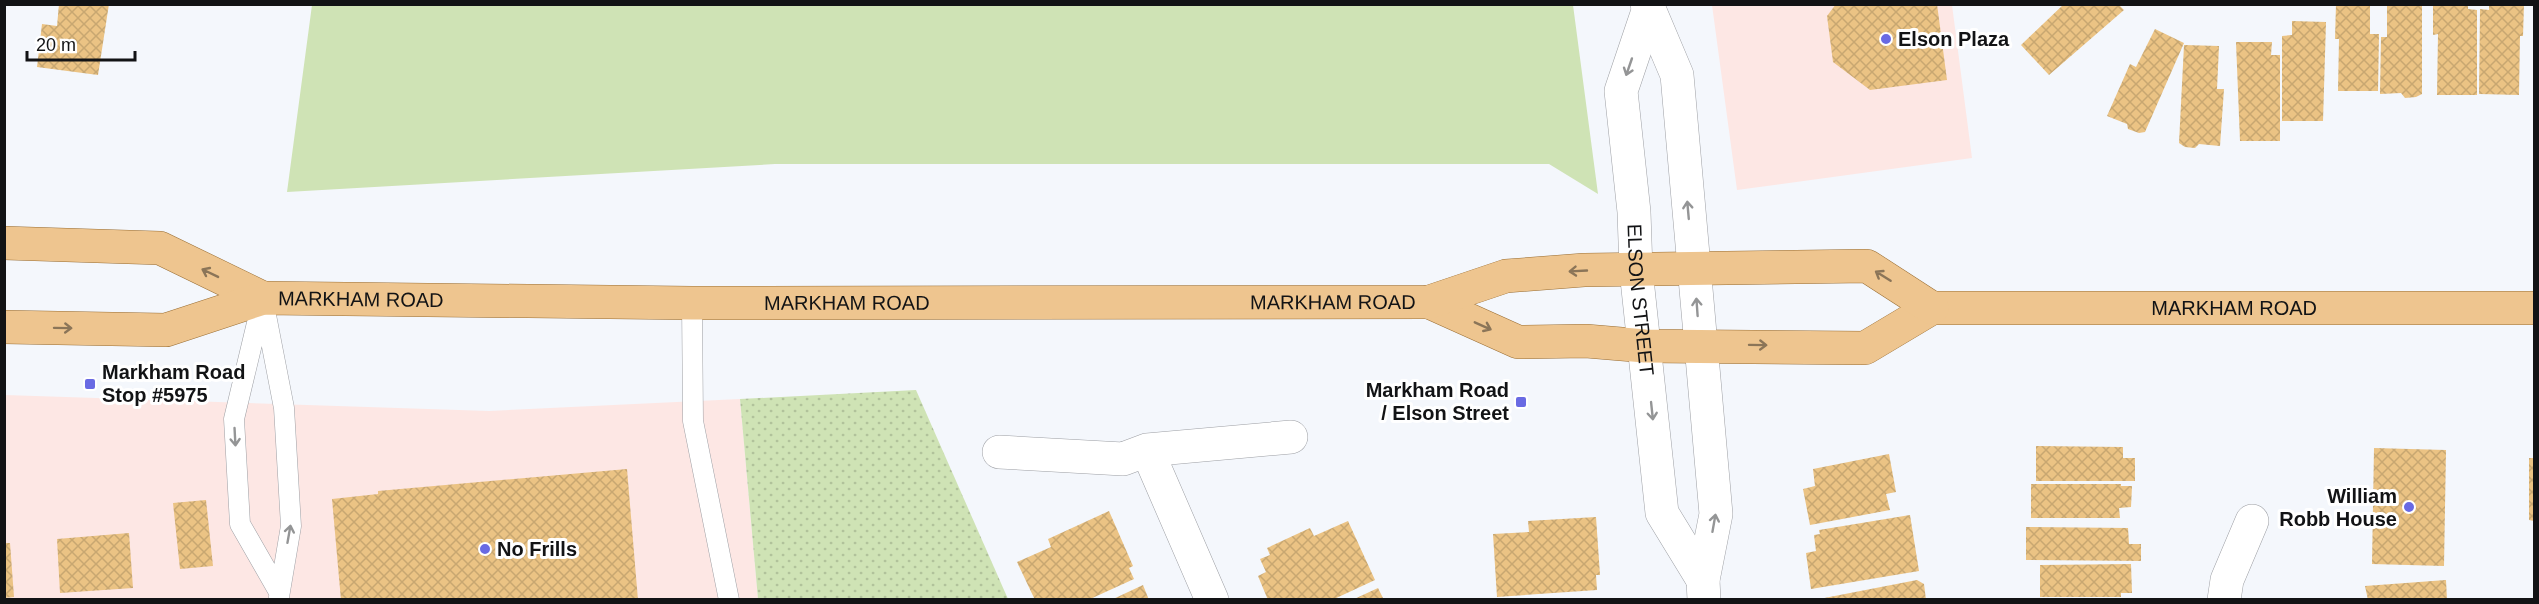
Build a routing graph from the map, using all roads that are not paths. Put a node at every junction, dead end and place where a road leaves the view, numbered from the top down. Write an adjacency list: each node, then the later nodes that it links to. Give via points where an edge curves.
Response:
1 (1648, 8): 3 (street, ELSON STREET, one-way to 1, via 1677,75); 4 (street, ELSON STREET, one-way to 4, via 1621,91)
2 (4, 243): 5 (main road, MARKHAM ROAD, one-way to 2, via 160,248)
3 (1694, 268): 4 (main road, MARKHAM ROAD); 8 (main road, MARKHAM ROAD, one-way to 3, via 1867,266); 11 (street, ELSON STREET, one-way to 3)
4 (1636, 270): 6 (main road, MARKHAM ROAD, one-way to 6, via 1506,276); 12 (street, ELSON STREET)
5 (263, 298): 7 (main road, MARKHAM ROAD); 10 (main road, MARKHAM ROAD, one-way to 5, via 166,330); 18 (lane, one-way to 5, via 291,525 284,408); 18 (lane, one-way to 18, via 234,418 240,524)
6 (1429, 302): 7 (main road, MARKHAM ROAD); 12 (main road, MARKHAM ROAD, one-way to 12, via 1518,342 1586,341)
7 (692, 303): 19 (lane, via 693,421)
8 (1932, 308): 9 (main road, MARKHAM ROAD); 11 (main road, MARKHAM ROAD, one-way to 8, via 1865,348)
9 (2535, 308)
10 (4, 327)
11 (1700, 345): 12 (main road, MARKHAM ROAD); 17 (street, ELSON STREET, one-way to 11, via 1716,514)
12 (1645, 346): 17 (street, ELSON STREET, one-way to 17, via 1662,513)
13 (1291, 437): 14 (street)
14 (1147, 450): 15 (street, via 1123,459); 20 (street)
15 (999, 452)
16 (2252, 521): 21 (street, via 2227,580)
17 (1704, 590)
18 (279, 596)
19 (729, 600)
20 (1212, 600)
21 (2224, 600)

